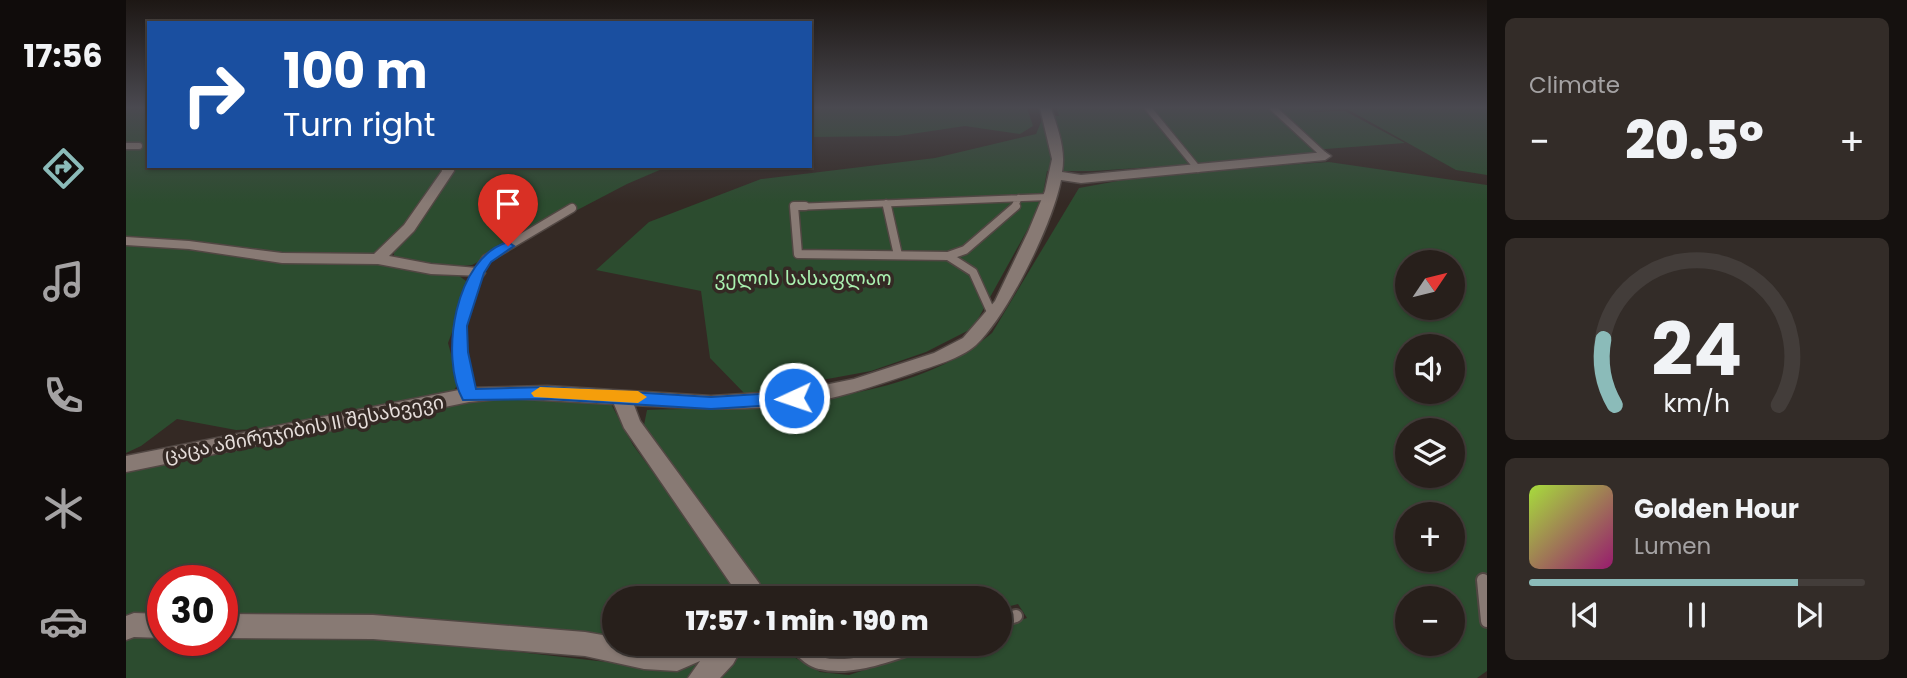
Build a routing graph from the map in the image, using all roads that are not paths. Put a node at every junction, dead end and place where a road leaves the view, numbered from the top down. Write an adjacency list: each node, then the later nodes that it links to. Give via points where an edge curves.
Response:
1 (1054, 140): 9 (street, ცაცა ამირეჯიბის II შესახვევი)
2 (1174, 140): 8 (lane)
3 (1307, 140): 6 (lane)
4 (126, 146): 5 (lane)
5 (139, 146)
6 (1325, 156): 8 (street)
7 (447, 168): 17 (street, via 409,228)
8 (1198, 169): 9 (street, via 1081,179)
9 (1055, 175): 10 (street, ცაცა ამირეჯიბის II შესახვევი)
10 (1049, 197): 11 (lane); 19 (street, ცაცა ამირეჯიბის II შესახვევი, via 1002,303)
11 (1019, 198): 12 (lane); 16 (lane, via 1016,206 965,250)
12 (886, 202): 15 (lane); 15 (lane, via 794,206 798,254)
13 (572, 208): 18 (lane, via 486,259)
14 (126, 241): 17 (street, via 282,258)
15 (898, 256): 16 (lane)
16 (948, 256): 19 (lane, via 973,272)
17 (378, 259): 18 (street)
18 (477, 273): 20 (lane, via 459,326)
19 (992, 314): 21 (street, ცაცა ამირეჯიბის II შესახვევი, via 969,342 940,357 856,385 794,398 711,403)
20 (469, 395): 21 (street, ცაცა ამირეჯიბის II შესახვევი); 22 (street, ცაცა ამირეჯიბის II შესახვევი)
21 (621, 396): 24 (street, via 631,422)
22 (126, 464)
23 (1483, 580): 27 (lane)
24 (742, 586)
25 (1016, 616): 26 (lane)
26 (1012, 617)
27 (1487, 621)
28 (238, 626): 31 (street, via 373,627)
29 (147, 627): 30 (street)
30 (126, 628)
31 (602, 647)
32 (644, 656): 33 (street)
33 (682, 656)
34 (723, 656): 37 (street)
35 (809, 656): 36 (lane, via 818,663 841,664)
36 (886, 656)
37 (702, 678)

